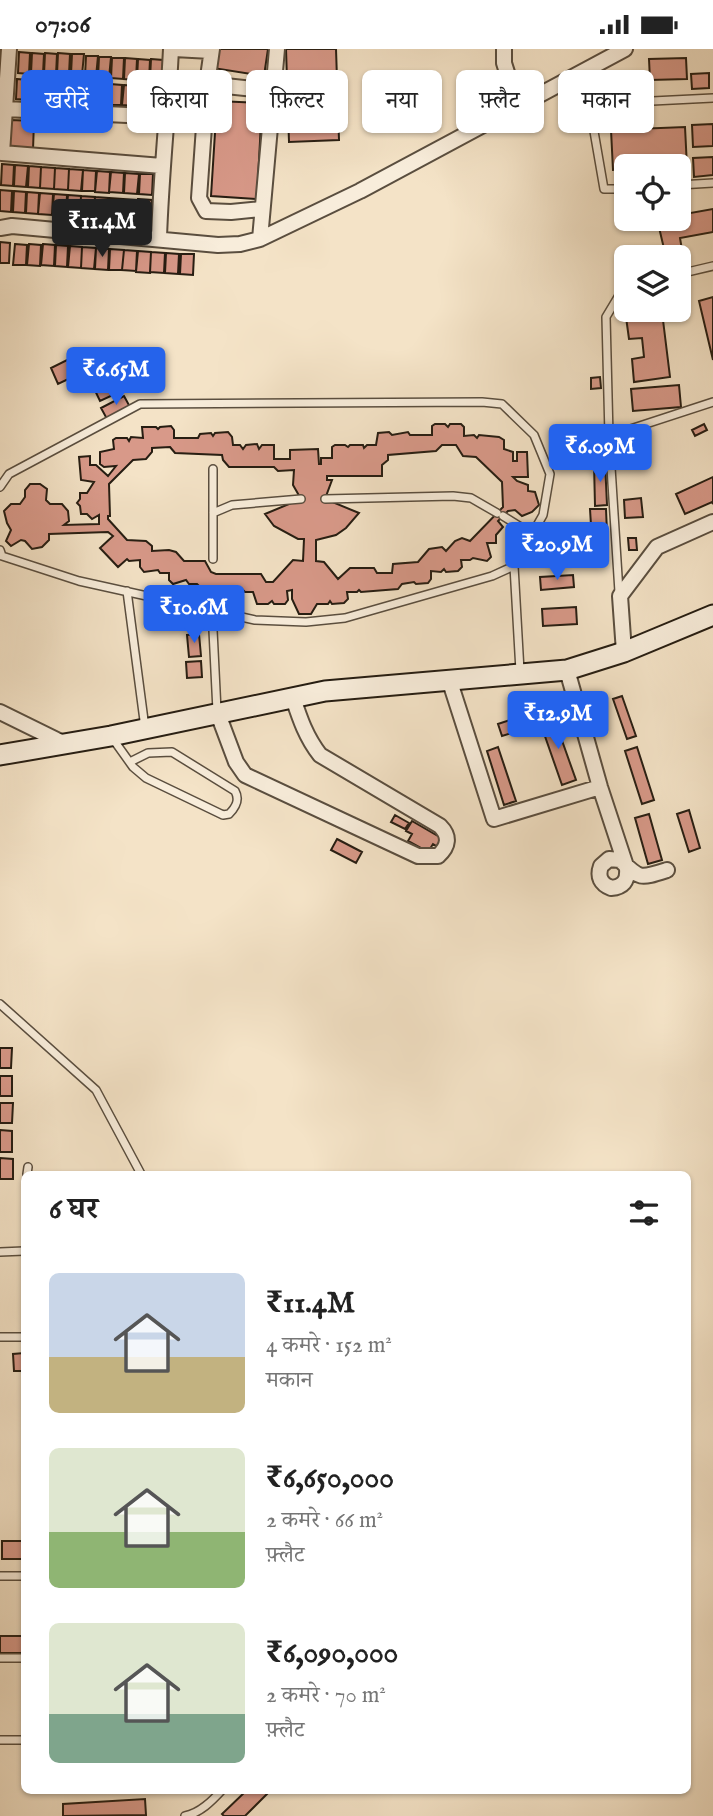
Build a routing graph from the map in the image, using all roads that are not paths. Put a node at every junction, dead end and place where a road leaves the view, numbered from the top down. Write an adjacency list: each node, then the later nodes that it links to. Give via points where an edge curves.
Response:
1 (9, 49): 13 (street)
2 (172, 49): 6 (street); 7 (street)
3 (276, 49): 9 (street)
4 (504, 49): 10 (street)
5 (625, 49): 11 (street)
6 (211, 50): 8 (street)
7 (170, 70)
8 (209, 70)
9 (274, 70)
10 (506, 70)
11 (544, 93)
12 (713, 98): 22 (lane, via 592,104 604,189)
13 (6, 109): 14 (street); 19 (street, via 2,153)
14 (127, 115)
15 (165, 133): 19 (street)
16 (204, 133): 23 (street, via 199,198 206,211)
17 (268, 133): 23 (street)
18 (469, 133): 26 (street)
19 (162, 166): 25 (street)
20 (713, 183): 21 (lane)
21 (691, 184)
22 (614, 189)
23 (261, 209): 26 (street)
24 (0, 228): 25 (street)
25 (159, 238): 26 (street, via 218,245)
26 (260, 239)
27 (713, 267): 28 (lane)
28 (691, 272)
29 (614, 304): 31 (lane, via 606,317)
30 (713, 402): 31 (lane)
31 (609, 436): 43 (lane)
32 (213, 469): 36 (lane)
33 (0, 487): 38 (lane, via 9,474 140,404 482,402 502,404 534,435 550,474 543,515)
34 (300, 499): 36 (lane, via 232,505)
35 (325, 499): 38 (lane, via 471,498)
36 (213, 513): 40 (lane)
37 (713, 522): 43 (street, via 657,547)
38 (532, 534): 41 (lane)
39 (0, 550): 42 (lane, via 2,556 79,581)
40 (213, 559)
41 (514, 566): 44 (lane, via 345,618 306,622 254,619); 48 (lane)
42 (127, 591): 44 (lane); 53 (lane)
43 (620, 596): 46 (street)
44 (212, 610): 52 (lane)
45 (713, 615): 46 (street)
46 (624, 652): 47 (street)
47 (566, 670): 48 (street); 58 (street)
48 (520, 672): 49 (street)
49 (449, 679): 50 (street); 58 (street, via 494,819)
50 (293, 698): 52 (street); 52 (street, via 310,743 320,755 440,826 448,840 445,850 438,856 418,856 245,775)
51 (0, 712): 55 (street)
52 (218, 714): 53 (street)
53 (145, 729): 54 (street)
54 (111, 736): 55 (street); 57 (lane)
55 (62, 743): 56 (street)
56 (0, 755)
57 (130, 762): 57 (lane, via 146,778 223,815 237,803 235,791 172,752 148,753)
58 (600, 787): 59 (street, via 627,869 640,876)
59 (667, 870)
60 (0, 1004): 61 (lane, via 96,1090)
61 (139, 1171)
62 (21, 1251): 63 (lane)
63 (0, 1252)
64 (0, 1337): 65 (lane)
65 (21, 1338)
66 (0, 1576): 67 (lane)
67 (21, 1576)
68 (0, 1658): 69 (lane)
69 (21, 1658)
70 (21, 1739): 71 (lane)
71 (0, 1740)
72 (218, 1794): 73 (lane)
73 (185, 1816)

